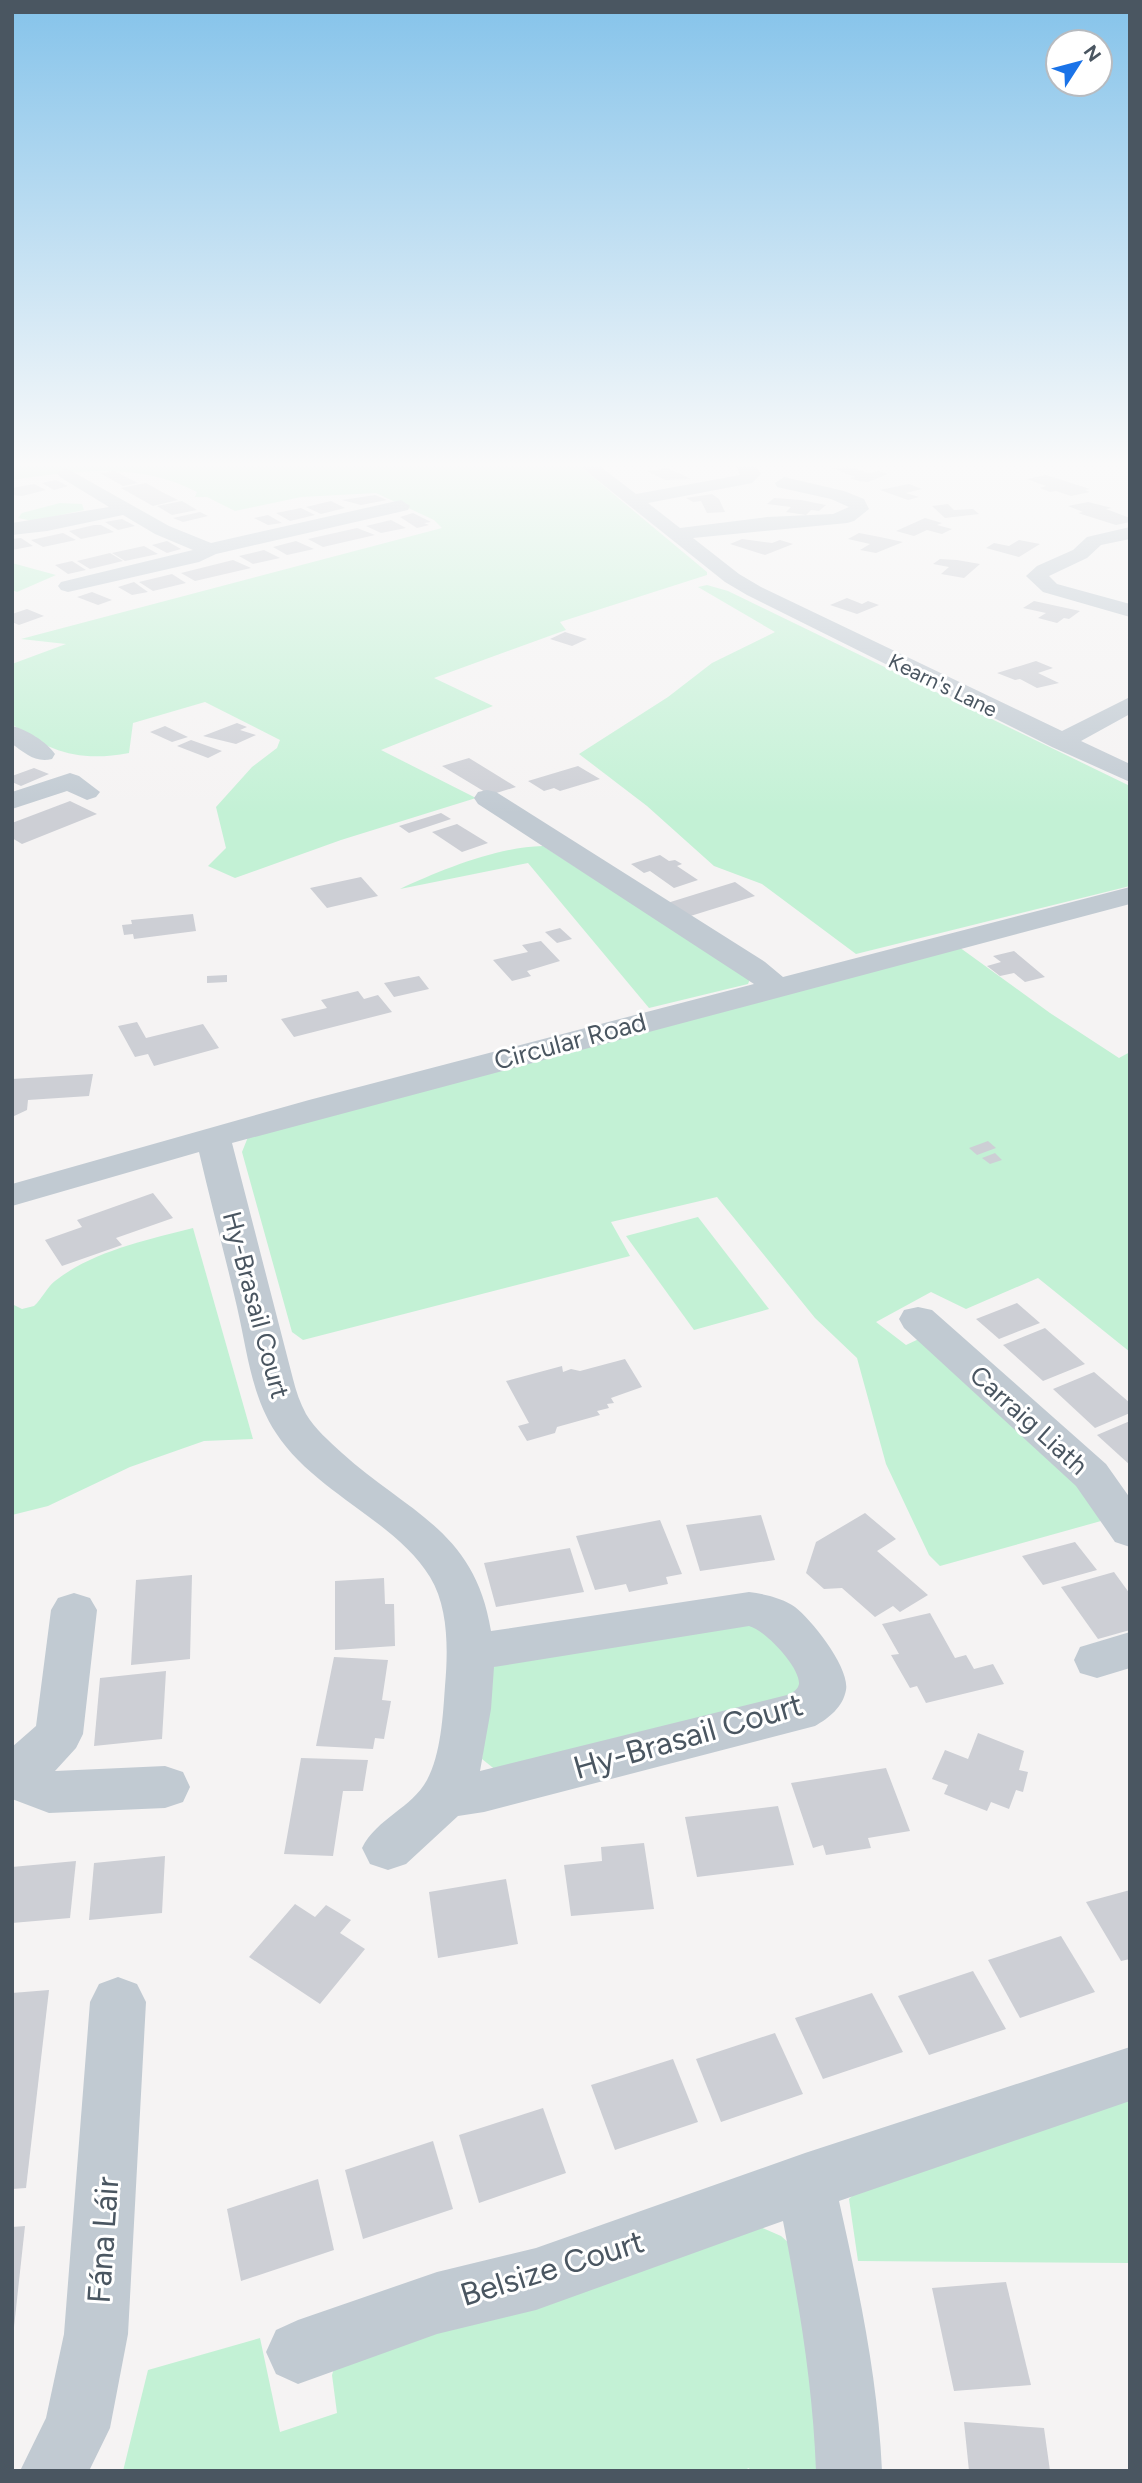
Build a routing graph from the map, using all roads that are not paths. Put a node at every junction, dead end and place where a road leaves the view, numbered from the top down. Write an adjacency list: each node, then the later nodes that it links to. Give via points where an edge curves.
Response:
1 (82, 583): 4 (street)
2 (740, 583): 8 (street, Kearn's Lane)
3 (1044, 583): 5 (street)
4 (68, 586)
5 (1130, 611)
6 (1130, 704): 8 (street)
7 (12, 733): 9 (street)
8 (1061, 742): 10 (street, Kearn's Lane)
9 (43, 754)
10 (1130, 774)
11 (87, 792): 13 (street, via 70,781)
12 (487, 798): 15 (street, via 754,968)
13 (12, 801)
14 (1130, 895): 15 (street, Circular Road)
15 (775, 986): 16 (street, Circular Road)
16 (213, 1138): 17 (street, Circular Road); 21 (street, Hy-Brasail Court, via 288,1420 344,1479 446,1564 461,1596)
17 (12, 1195)
18 (918, 1319): 19 (street, Carraig Liath, via 1091,1475)
19 (1130, 1531)
20 (74, 1610): 22 (street, via 59,1734 35,1759)
21 (470, 1652): 25 (street, Hy-Brasail Court, via 463,1733); 25 (street, Hy-Brasail Court, via 749,1609 784,1624 823,1675 822,1690 818,1699 798,1712)
22 (12, 1769)
23 (12, 1777): 24 (street, via 49,1791)
24 (165, 1787)
25 (444, 1797): 26 (street)
26 (388, 1848)
27 (118, 2002): 31 (street, Fána Láir, via 96,2334 77,2428)
28 (1130, 2074): 29 (street, Belsize Court)
29 (805, 2183): 30 (street, Belsize Court, via 536,2279 437,2303); 32 (street, via 833,2318)
30 (298, 2352)
31 (54, 2471)
32 (849, 2471)

